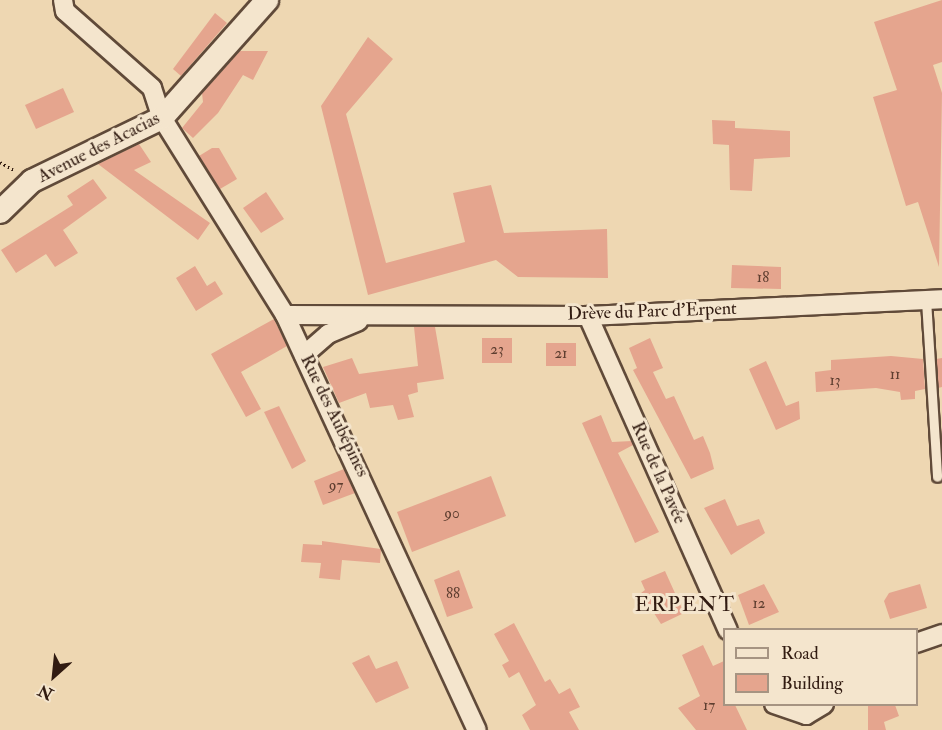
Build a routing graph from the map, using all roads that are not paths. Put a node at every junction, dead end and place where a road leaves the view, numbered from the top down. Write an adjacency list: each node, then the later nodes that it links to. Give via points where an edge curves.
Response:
1 (63, 0): 3 (street, Rue des Aubépines, via 65,11 152,88)
2 (267, 0): 3 (street, Avenue des Acacias)
3 (162, 118): 4 (street, Avenue des Acacias, via 32,181); 6 (street, Rue des Aubépines)
4 (0, 212)
5 (934, 300): 7 (street, Drève du Parc d'Erpent); 10 (lane)
6 (285, 315): 8 (street, Drève du Parc d'Erpent); 9 (street, Rue des Aubépines)
7 (588, 316): 8 (street, Drève du Parc d'Erpent); 11 (street, Rue de la Pavée)
8 (363, 319): 9 (street, Drève du Parc d'Erpent, via 328,334)
9 (304, 355): 16 (street, Rue des Aubépines)
10 (937, 477)
11 (727, 628)
12 (942, 634): 13 (street)
13 (918, 642)
14 (777, 706): 15 (street, via 806,715)
15 (822, 706)
16 (477, 730)

